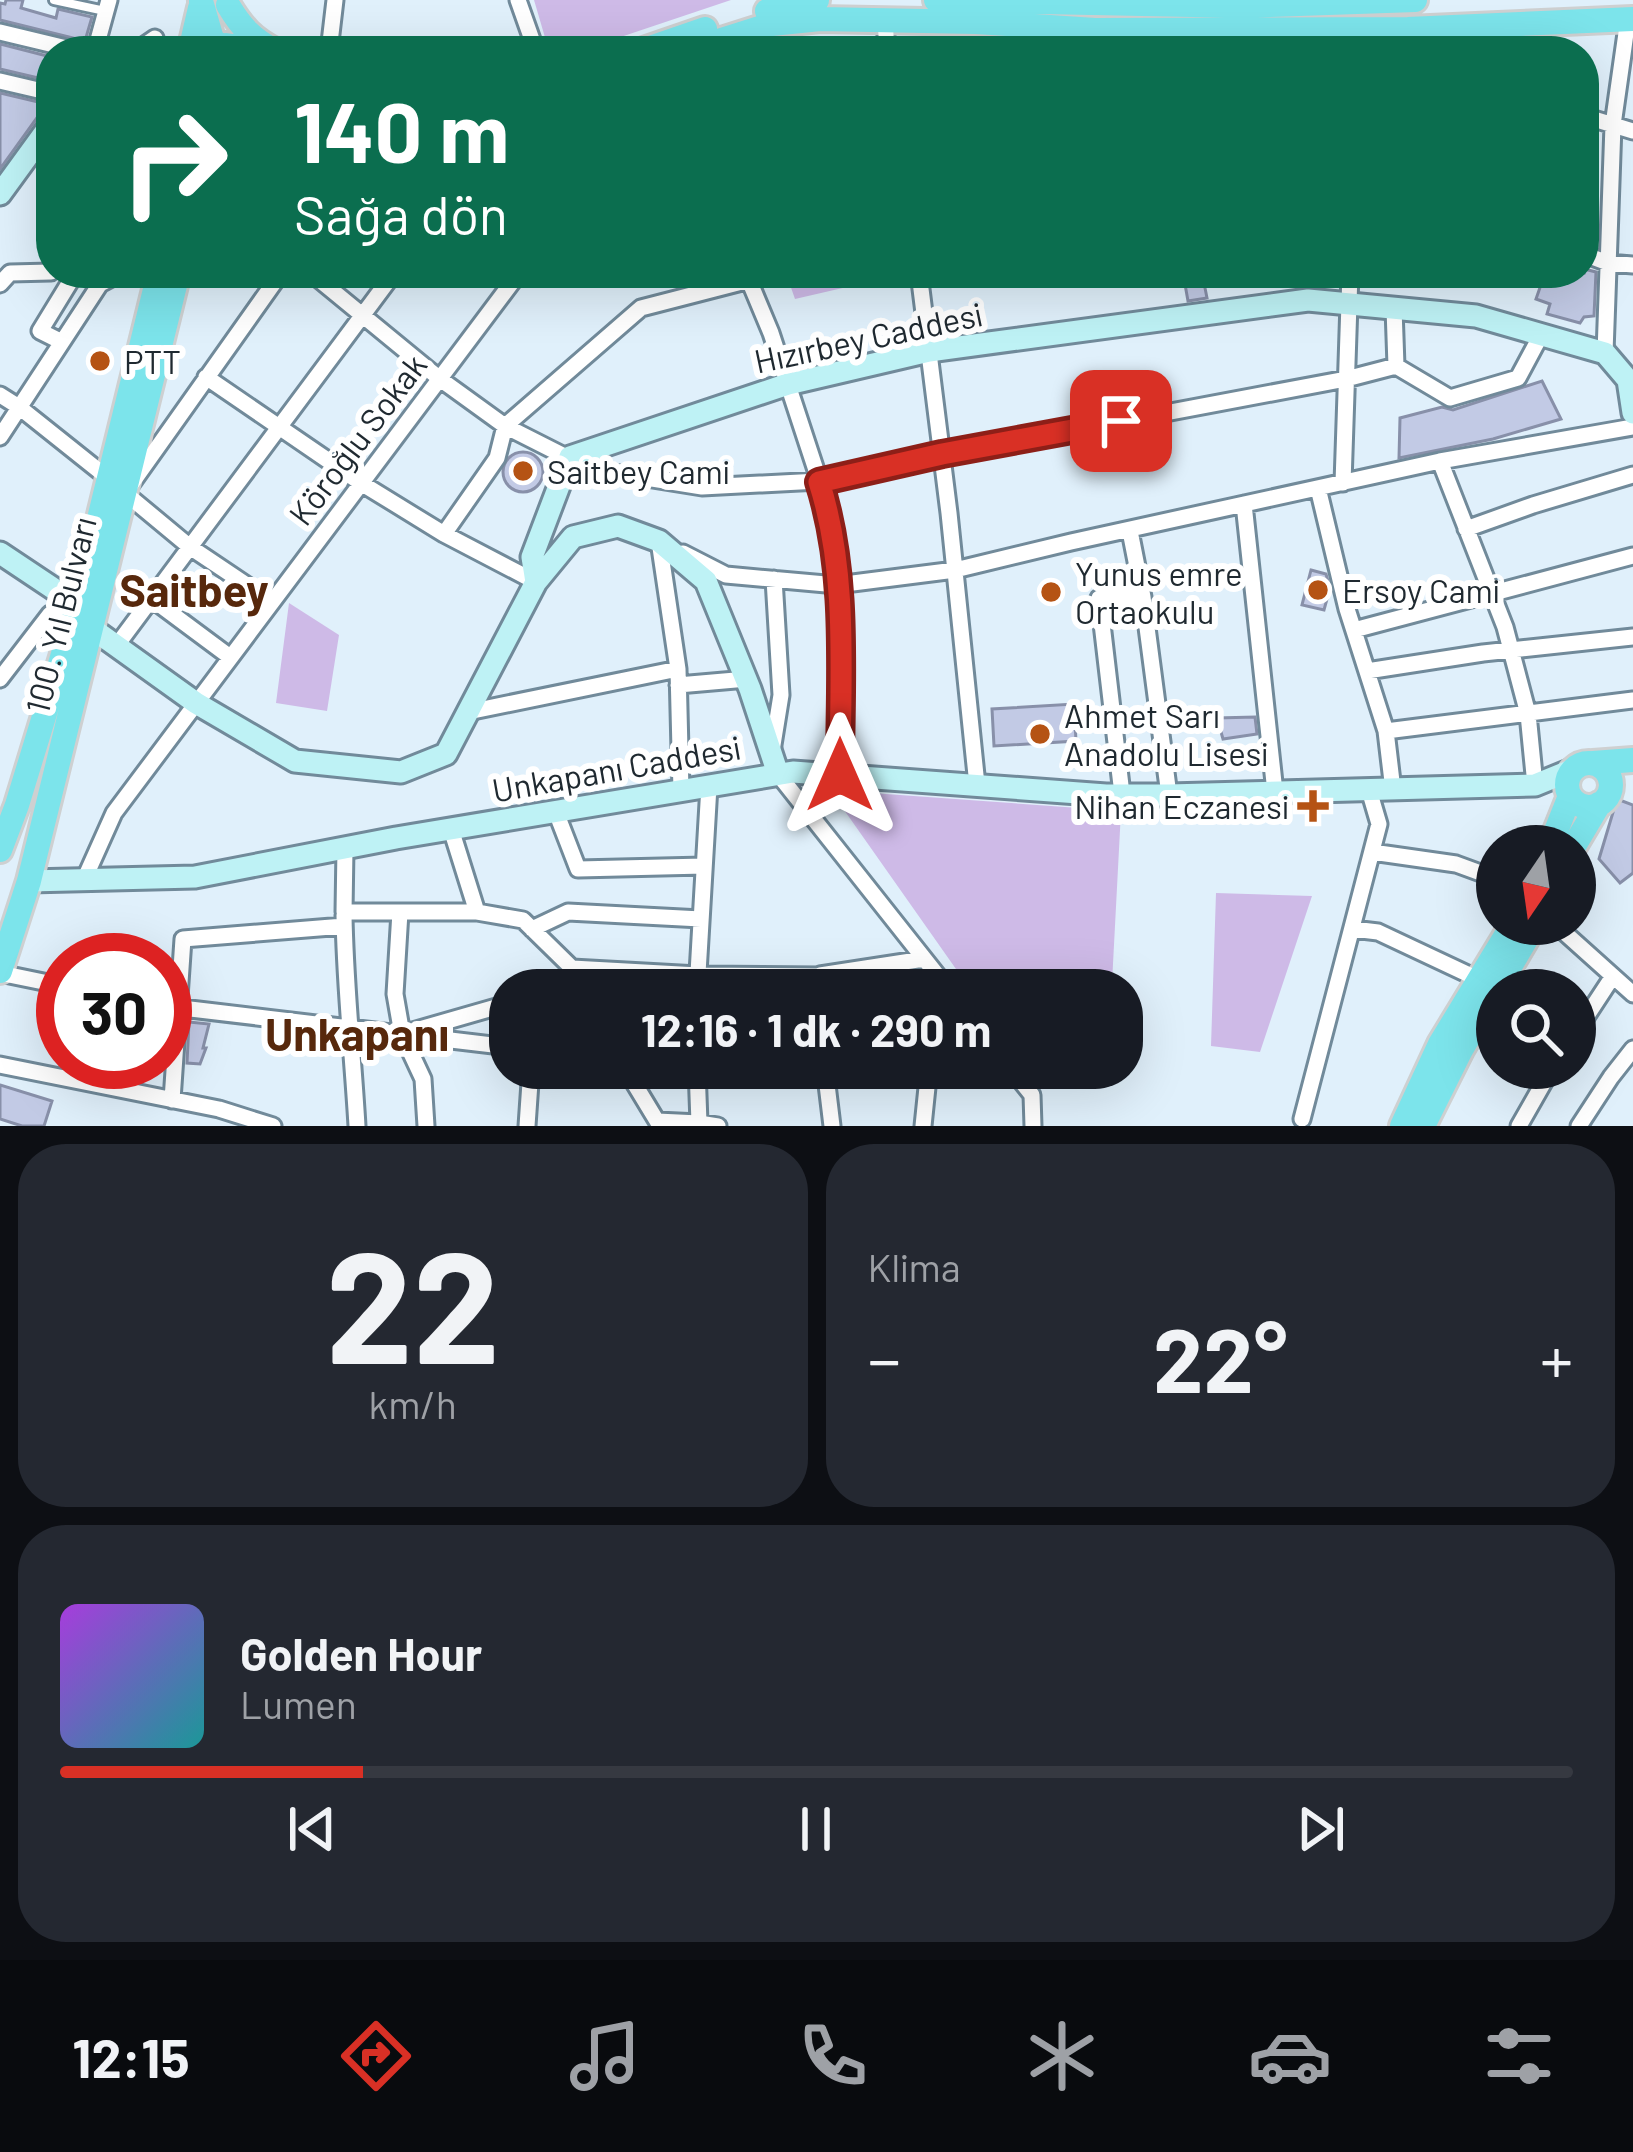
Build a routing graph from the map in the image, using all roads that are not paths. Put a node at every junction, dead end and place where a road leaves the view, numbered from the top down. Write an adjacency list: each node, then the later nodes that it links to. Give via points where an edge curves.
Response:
1 (54, 0): 10 (lane)
2 (334, 0): 20 (street)
3 (518, 0): 21 (street)
4 (818, 0): 22 (main road)
5 (936, 0): 9 (main road)
6 (1415, 0): 9 (main road)
7 (201, 1): 16 (main road); 17 (main road)
8 (228, 3): 18 (main road); 19 (main road)
9 (1253, 3)
10 (107, 6): 15 (street)
11 (885, 19): 23 (main road, via 772,24); 24 (street); 25 (main road)
12 (1630, 19): 13 (main road); 32 (street)
13 (1464, 25): 26 (main road); 27 (street)
14 (0, 32): 28 (street)
15 (99, 36)
16 (193, 36)
17 (211, 36)
18 (224, 36)
19 (250, 36)
20 (330, 36)
21 (531, 36)
22 (687, 36)
23 (734, 36)
24 (886, 36)
25 (1284, 36)
26 (1425, 36)
27 (1467, 36)
28 (36, 41)
29 (0, 81): 30 (street)
30 (36, 89)
31 (1599, 121): 32 (street)
32 (1613, 125): 33 (street); 37 (street)
33 (1633, 130)
34 (36, 145): 35 (main road)
35 (0, 194)
36 (1599, 260): 37 (street)
37 (1608, 263): 38 (street); 58 (street)
38 (1633, 265)
39 (36, 274): 40 (street, via 10,273)
40 (0, 284)
41 (56, 288): 56 (street, via 40,331)
42 (97, 288): 56 (street)
43 (165, 288): 79 (main road, 100. Yıl Bulvarı)
44 (270, 288): 60 (street)
45 (329, 288): 54 (street)
46 (384, 288): 54 (street)
47 (508, 288): 61 (street, Köroğlu Sokak)
48 (707, 288): 68 (street, via 641,308)
49 (752, 288): 63 (street)
50 (921, 288): 57 (street)
51 (1350, 288): 52 (street)
52 (1349, 304): 53 (main road, Hızırbey Caddesi); 57 (main road, Hızırbey Caddesi, via 1308,300); 62 (street)
53 (1394, 308): 55 (main road, Hızırbey Caddesi, via 1476,316); 59 (street)
54 (364, 317): 61 (street); 69 (street)
55 (1541, 334): 58 (main road, Hızırbey Caddesi); 59 (street, via 1518,378 1450,398)
56 (62, 342): 66 (street)
57 (929, 351): 63 (main road, Hızırbey Caddesi); 72 (street)
58 (1605, 352): 64 (main road)
59 (1396, 367): 62 (street)
60 (206, 376): 69 (street); 79 (street)
61 (440, 379): 68 (street); 78 (street, Köroğlu Sokak)
62 (1346, 379): 72 (street); 77 (street)
63 (788, 384): 73 (main road, Hızırbey Caddesi); 76 (street)
64 (1631, 387): 67 (main road)
65 (0, 395): 66 (street)
66 (20, 407): 71 (street); 79 (street)
67 (1633, 413)
68 (505, 426): 73 (street); 84 (street, via 497,458)
69 (279, 427): 78 (street); 86 (street)
70 (1633, 427): 74 (street)
71 (0, 437)
72 (942, 454): 76 (street); 89 (street)
73 (570, 457): 76 (street, via 590,469 702,487); 91 (main road, via 532,557)
74 (1440, 461): 77 (street); 82 (street)
75 (1633, 475): 82 (street)
76 (819, 482): 92 (street, via 832,520)
77 (1343, 483): 80 (street)
78 (361, 484): 84 (street); 96 (street, Köroğlu Sokak)
79 (116, 485): 86 (street); 97 (main road, 100. Yıl Bulvarı)
80 (1318, 488): 81 (street); 98 (street)
81 (1244, 504): 83 (street); 122 (street)
82 (1466, 529): 93 (street)
83 (1130, 531): 89 (street); 94 (street)
84 (444, 534): 91 (street)
85 (659, 541): 90 (street, via 726,575); 91 (main road, via 618,526 573,537); 104 (street); 105 (main road, via 706,580)
86 (190, 547): 95 (street); 96 (street)
87 (0, 553): 97 (main road)
88 (1633, 556): 93 (street)
89 (955, 570): 92 (street); 116 (street)
90 (774, 579): 92 (street); 113 (street, via 782,695)
91 (536, 582): 109 (main road)
92 (837, 584): 114 (street)
93 (1491, 592): 98 (street); 101 (street)
94 (1143, 597): 123 (street, via 1099,598); 125 (street)
95 (152, 599): 100 (street); 102 (street)
96 (272, 602): 102 (street, Köroğlu Sokak)
97 (80, 619): 100 (main road); 106 (street, via 50,614); 126 (main road, 100. Yıl Bulvarı); 137 (main road, 100. Yıl Bulvarı)
98 (1354, 630): 103 (street)
99 (1633, 637): 101 (street)
100 (117, 645): 108 (main road)
101 (1510, 651): 103 (street); 110 (street)
102 (230, 657): 108 (street, Köroğlu Sokak)
103 (1367, 671): 111 (street)
104 (678, 677): 105 (street); 109 (street); 121 (street)
105 (746, 679): 113 (main road)
106 (0, 680)
107 (1633, 700): 110 (street)
108 (196, 703): 109 (main road, via 295,761 401,772 446,754); 138 (street, Köroğlu Sokak, via 114,813)
109 (468, 712)
110 (1528, 714): 111 (street); 117 (street)
111 (1386, 731): 120 (street)
112 (1633, 760): 115 (main road)
113 (775, 764): 114 (main road, Unkapanı Caddesi); 118 (main road, Unkapanı Caddesi); 149 (street)
114 (840, 775): 116 (main road, Unkapanı Caddesi)
115 (1576, 779): 117 (main road, Unkapanı Caddesi); 124 (main road, via 1609,774); 124 (main road, via 1580,805); 128 (main road)
116 (976, 785): 123 (main road, Unkapanı Caddesi)
117 (1535, 785): 120 (main road, Unkapanı Caddesi)
118 (709, 786): 121 (main road, Unkapanı Caddesi); 135 (street)
119 (1369, 790): 120 (main road, Unkapanı Caddesi); 122 (main road, Unkapanı Caddesi); 133 (street, via 1379,824)
120 (1393, 790)
121 (681, 791): 127 (main road, Unkapanı Caddesi)
122 (1275, 792): 125 (main road, Unkapanı Caddesi)
123 (1121, 794): 125 (main road, Unkapanı Caddesi)
124 (1614, 794): 129 (main road)
125 (1169, 795)
126 (8, 799): 132 (main road, 100. Yıl Bulvarı)
127 (556, 812): 130 (main road, Unkapanı Caddesi); 135 (street, via 578,869)
128 (1558, 825)
129 (1590, 825)
130 (451, 829): 131 (main road, Unkapanı Caddesi); 141 (street)
131 (345, 848): 138 (main road, Unkapanı Caddesi, via 195,877); 142 (street)
132 (0, 850)
133 (1372, 852): 136 (street); 145 (street)
134 (0, 860): 137 (main road)
135 (704, 866): 143 (street)
136 (1476, 871)
137 (30, 875): 138 (main road, Unkapanı Caddesi); 139 (main road, 100. Yıl Bulvarı)
138 (84, 880)
139 (10, 903): 154 (main road, 100. Yıl Bulvarı)
140 (400, 912): 141 (street); 142 (street); 164 (street, via 395,994)
141 (476, 912): 144 (street)
142 (344, 919): 146 (street); 163 (street)
143 (701, 919): 144 (street, via 568,912); 151 (street)
144 (532, 928): 150 (street)
145 (1353, 929): 156 (street, via 1378,932); 177 (street)
146 (192, 938)
147 (1523, 945): 189 (main road)
148 (1578, 945): 155 (street)
149 (924, 958): 152 (street); 153 (street)
150 (568, 969)
151 (699, 969)
152 (879, 969)
153 (933, 969)
154 (0, 972): 157 (street)
155 (1613, 976): 159 (street); 160 (street)
156 (1476, 979)
157 (36, 980)
158 (1476, 983): 188 (main road)
159 (1633, 994)
160 (1596, 1002)
161 (192, 1009): 163 (street)
162 (489, 1009): 164 (street)
163 (351, 1028): 164 (street); 181 (street)
164 (402, 1034): 165 (street); 182 (street, via 423,1079)
165 (489, 1045)
166 (1633, 1049): 191 (street)
167 (0, 1065): 176 (street)
168 (172, 1089): 176 (street)
169 (530, 1089): 183 (street)
170 (637, 1089): 178 (street)
171 (698, 1089): 179 (street)
172 (828, 1089): 185 (street)
173 (926, 1089): 186 (street)
174 (1027, 1089): 187 (street)
175 (1540, 1089): 190 (street)
176 (172, 1100): 180 (street)
177 (1302, 1119)
178 (658, 1124): 179 (street)
179 (699, 1124): 184 (street)
180 (273, 1126)
181 (357, 1126)
182 (426, 1126)
183 (527, 1126)
184 (718, 1126)
185 (832, 1126)
186 (923, 1126)
187 (1033, 1126)
188 (1402, 1126)
189 (1423, 1126)
190 (1519, 1126)
191 (1579, 1126)

